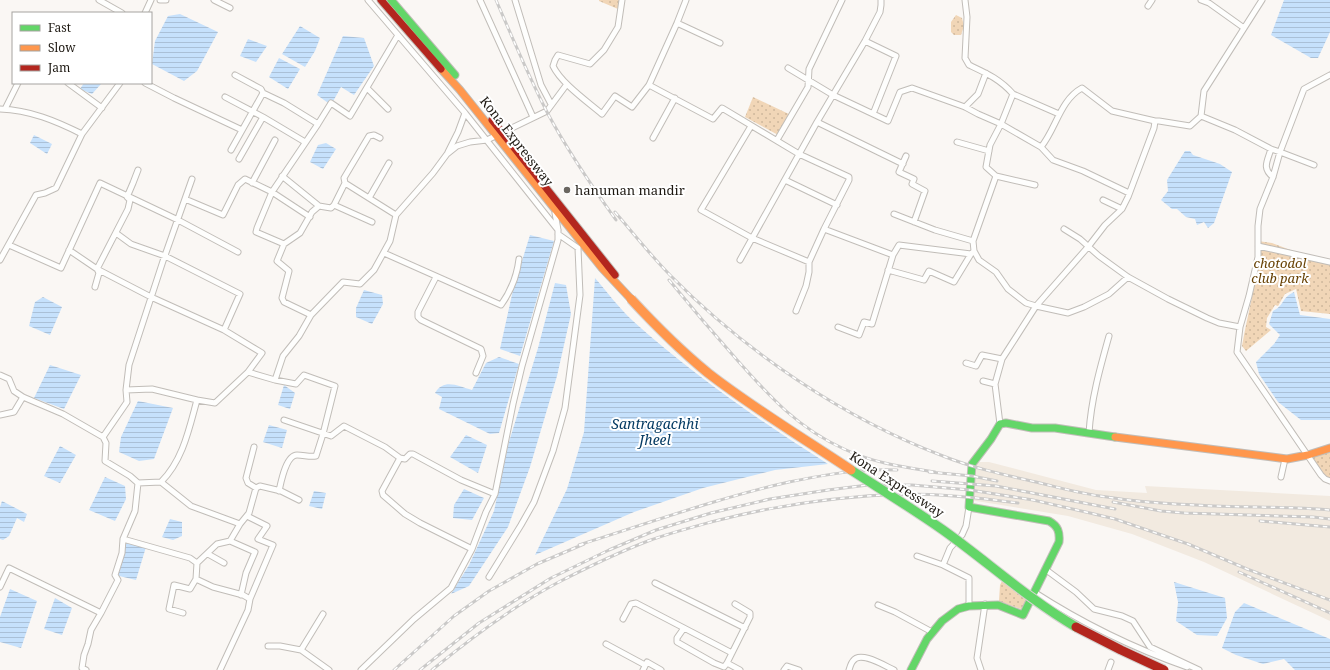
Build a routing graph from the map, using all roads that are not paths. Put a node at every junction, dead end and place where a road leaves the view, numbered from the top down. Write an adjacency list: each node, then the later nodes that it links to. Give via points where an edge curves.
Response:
1 (100, 0): 21 (street)
2 (150, 0): 22 (street)
3 (160, 0): 4 (street)
4 (166, 0)
5 (214, 0): 20 (street)
6 (368, 0): 25 (street)
7 (382, 0): 64 (main road, Kona Expressway)
8 (391, 0): 64 (main road, Kona Expressway)
9 (480, 0): 56 (street)
10 (515, 0): 45 (street, via 541,85)
11 (622, 0): 37 (street, via 618,27 604,50 590,64 561,55 555,60 555,72)
12 (686, 0): 23 (street)
13 (842, 0): 32 (street, via 809,69)
14 (880, 0): 26 (street, via 880,12)
15 (965, 0): 29 (street, via 965,58 968,65)
16 (1152, 0): 19 (street)
17 (1200, 0): 24 (street)
18 (1262, 0): 24 (street)
19 (1148, 6)
20 (230, 8)
21 (120, 12)
22 (145, 12)
23 (677, 23): 27 (street); 38 (street)
24 (1244, 28): 54 (street, via 1204,91)
25 (398, 35): 39 (street); 51 (street)
26 (865, 41): 42 (street); 52 (street, via 896,56)
27 (720, 43)
28 (788, 68): 32 (street)
29 (986, 73): 41 (street, via 996,78); 46 (street, via 978,94)
30 (235, 75): 40 (street)
31 (1330, 75): 76 (street, via 1304,89)
32 (807, 79): 42 (street); 69 (street, via 808,86)
33 (17, 84): 48 (street)
34 (69, 84): 47 (street)
35 (119, 84): 47 (street)
36 (147, 84): 62 (street)
37 (567, 84): 38 (street, via 602,114 615,96 632,107); 45 (street)
38 (650, 85): 44 (street)
39 (367, 88): 49 (street); 59 (street, via 350,116 331,103)
40 (263, 92): 50 (street); 59 (street)
41 (1013, 94): 53 (street); 60 (street)
42 (833, 95): 52 (street); 58 (street)
43 (225, 97): 50 (street)
44 (675, 98): 61 (street, via 713,119 722,108); 66 (street)
45 (551, 104): 56 (street, via 546,111)
46 (965, 107): 52 (street, via 912,88 900,92 888,120); 60 (street)
47 (102, 108): 63 (street)
48 (2, 109): 63 (street, via 30,113 57,121)
49 (388, 109)
50 (253, 112): 55 (street); 62 (street)
51 (465, 113): 68 (street); 77 (street)
52 (872, 114)
53 (1059, 114): 57 (street, via 1075,92 1082,88 1112,111); 72 (street)
54 (1200, 116): 57 (street, via 1190,126); 73 (street, via 1235,130)
55 (263, 117): 70 (street); 80 (street)
56 (533, 117): 64 (street)
57 (1155, 121): 94 (street)
58 (817, 122): 78 (street); 82 (street)
59 (318, 124): 70 (street)
60 (1001, 124): 72 (street); 75 (street)
61 (751, 126): 69 (street); 114 (street, via 701,210)
62 (242, 130): 74 (street)
63 (82, 134): 117 (street, via 56,188 36,194)
64 (499, 134): 68 (street); 102 (main road, Kona Expressway); 137 (main road, Kona Expressway, via 609,266)
65 (380, 138): 91 (street, via 369,136 344,178)
66 (653, 138)
67 (275, 140): 90 (street)
68 (487, 140): 77 (street, via 457,146); 112 (street)
69 (777, 140): 78 (street)
70 (305, 142): 85 (street)
71 (957, 142): 75 (street)
72 (1041, 147): 94 (street, via 1053,160)
73 (1270, 149): 76 (street); 87 (street, via 1266,168)
74 (231, 150)
75 (989, 151): 86 (street, via 986,167)
76 (1280, 152): 83 (street); 87 (street)
77 (447, 154): 105 (street)
78 (800, 154): 89 (street); 100 (street, via 849,177)
79 (906, 156): 82 (street)
80 (239, 159)
81 (389, 163): 96 (street)
82 (903, 164): 109 (street, via 899,172 914,179 912,184 925,191)
83 (1314, 165)
84 (138, 170): 95 (street)
85 (282, 176): 93 (street); 101 (street)
86 (996, 176): 92 (street); 115 (street)
87 (1273, 177): 118 (street, via 1260,209)
88 (192, 179): 97 (street)
89 (785, 180): 100 (street); 114 (street)
90 (252, 182): 93 (street); 97 (street, via 245,179 238,185 223,215)
91 (345, 183): 96 (street); 99 (street)
92 (1035, 185)
93 (272, 192): 106 (street); 116 (street, via 256,232)
94 (1129, 193): 103 (street)
95 (127, 197): 107 (street); 113 (street, via 130,200 128,209); 120 (street, via 100,183)
96 (369, 198): 105 (street)
97 (185, 199): 107 (street)
98 (1103, 200): 103 (street)
99 (334, 205): 101 (street, via 331,208); 108 (street)
100 (837, 205): 110 (street)
101 (319, 206): 106 (street)
102 (553, 207): 112 (street); 137 (main road, Kona Expressway, via 602,268)
103 (1122, 209): 119 (street, via 1105,225)
104 (894, 214): 109 (street)
105 (396, 215): 122 (street, via 390,241)
106 (310, 217): 116 (street, via 300,233)
107 (178, 220): 121 (street); 125 (street)
108 (372, 222)
109 (914, 222): 115 (street)
110 (824, 229): 124 (street); 129 (street)
111 (1064, 229): 119 (street)
112 (558, 232): 173 (street, via 558,240 522,366); 187 (street, via 578,248 580,295 565,408 553,452 534,502)
113 (116, 234): 125 (street, via 132,244); 131 (street)
114 (752, 238): 128 (street); 129 (street)
115 (973, 242): 123 (street)
116 (284, 244): 140 (street, via 277,261 289,271 282,298 284,302)
117 (9, 245): 120 (street, via 61,268); 126 (street)
118 (1258, 246): 130 (street); 142 (street, via 1250,296)
119 (1088, 247): 134 (street); 138 (street)
120 (69, 250): 131 (street)
121 (238, 252)
122 (384, 253): 133 (street); 140 (street, via 374,270 360,284 343,282)
123 (972, 253): 124 (street, via 899,245); 132 (street, via 954,282 929,271 924,280); 138 (street, via 996,272 1008,289 1026,303)
124 (893, 255): 132 (street)
125 (164, 256): 136 (street); 143 (street, via 240,294)
126 (0, 260)
127 (519, 260): 133 (street, via 517,275 501,305)
128 (740, 260)
129 (809, 262): 139 (street, via 806,286)
130 (1330, 262)
131 (97, 269): 135 (street, via 99,273); 136 (street)
132 (888, 270): 141 (street, via 872,324 864,322 859,335)
133 (436, 277): 148 (street, via 418,312 418,317 481,349 483,356)
134 (1128, 277): 138 (street, via 1109,294 1068,313); 142 (street, via 1207,318)
135 (95, 287)
136 (151, 297): 143 (street); 153 (street, via 129,365)
137 (631, 299): 225 (main road, Kona Expressway, bridge, via 665,335 743,399 943,530 1003,578 1053,613 1117,649)
138 (1036, 306): 145 (street)
139 (796, 311)
140 (311, 315): 150 (street, via 284,356)
141 (838, 327)
142 (1240, 327): 164 (street, via 1237,352)
143 (224, 330): 147 (street, via 262,353)
144 (1109, 336): 159 (street, via 1093,396)
145 (1002, 359): 146 (street, via 982,355 976,366); 152 (street)
146 (966, 363)
147 (248, 372): 150 (street); 155 (street, via 216,403)
148 (476, 373)
149 (0, 375): 154 (street, via 10,379 14,391)
150 (275, 380): 160 (street, via 296,384 304,376 335,386)
151 (983, 380): 152 (street)
152 (995, 384): 158 (street)
153 (126, 390): 155 (street, via 152,389); 161 (street, via 127,402)
154 (22, 397): 156 (street, via 14,412); 161 (street, via 63,414)
155 (197, 400): 169 (street, via 184,445 169,473)
156 (0, 415)
157 (284, 420): 160 (street)
158 (1000, 424): 159 (main road); 175 (main road, via 972,464)
159 (1089, 433): 166 (main road)
160 (323, 434): 165 (street, via 331,436 344,426 385,446); 172 (street, via 316,456 292,456 286,466)
161 (103, 437): 170 (street, via 106,443 105,461)
162 (254, 447): 171 (street, via 246,478)
163 (1330, 448): 164 (main road)
164 (1308, 455): 166 (main road); 168 (street, via 1321,475)
165 (400, 458): 173 (street, via 405,459 414,454 461,480); 180 (street, via 382,491 383,495 405,514)
166 (1285, 459): 167 (street)
167 (1281, 477)
168 (1330, 481)
169 (161, 482): 170 (street); 177 (street, via 191,506)
170 (138, 483): 178 (street, via 135,511)
171 (256, 488): 172 (street, via 260,486); 176 (street)
172 (279, 491): 174 (street)
173 (494, 494): 180 (street)
174 (299, 500)
175 (969, 507): 185 (street, via 962,535 950,548); 186 (main road, via 1055,524 1059,528 1059,542)
176 (247, 516): 177 (street); 193 (street, via 267,526 258,539 273,545)
177 (240, 524): 179 (street)
178 (123, 539): 183 (street, via 190,558); 198 (street, via 122,553 115,575 118,580)
179 (230, 541): 181 (street, via 217,544); 192 (street, via 255,552 246,573)
180 (472, 549): 215 (street, via 451,588 414,619)
181 (208, 554): 183 (street); 184 (street)
182 (917, 556): 185 (street)
183 (198, 563): 188 (street)
184 (224, 563)
185 (943, 565): 197 (street, via 970,578)
186 (1045, 569): 191 (main road); 227 (street, via 1076,592 1094,610 1133,621 1150,647)
187 (488, 577)
188 (196, 579): 192 (street); 199 (street, via 190,589 174,586 169,609)
189 (655, 583): 203 (street)
190 (0, 587): 198 (street, via 9,568)
191 (1034, 592): 195 (main road, via 1023,615 998,605); 226 (street, via 1071,615 1120,640)
192 (241, 595): 193 (street)
193 (250, 599): 213 (street, via 248,610)
194 (734, 604): 203 (street, via 750,613)
195 (985, 604): 197 (main road); 223 (street, via 977,658)
196 (878, 606): 204 (street)
197 (969, 606): 204 (main road, via 958,609)
198 (101, 613): 212 (street, via 91,630 84,656 82,668)
199 (183, 613)
200 (323, 614): 207 (street)
201 (623, 619): 202 (street, via 631,604 636,603)
202 (684, 628): 208 (street); 210 (street, via 677,642 714,664 724,667)
203 (745, 628): 208 (street)
204 (932, 632): 222 (main road)
205 (606, 644): 211 (street)
206 (268, 646): 207 (street)
207 (301, 650): 214 (street)
208 (732, 653): 210 (street)
209 (1111, 662): 224 (street)
210 (727, 663): 217 (street)
211 (644, 668): 216 (street, via 647,662)
212 (86, 670)
213 (220, 670)
214 (329, 670)
215 (361, 670)
216 (661, 670)
217 (740, 670)
218 (784, 670): 219 (street, via 787,666)
219 (799, 670)
220 (849, 670): 221 (street, via 857,657 865,657)
221 (894, 670)
222 (911, 670)
223 (981, 670)
224 (1108, 670)
225 (1164, 670)
226 (1196, 670)
227 (1199, 670)

